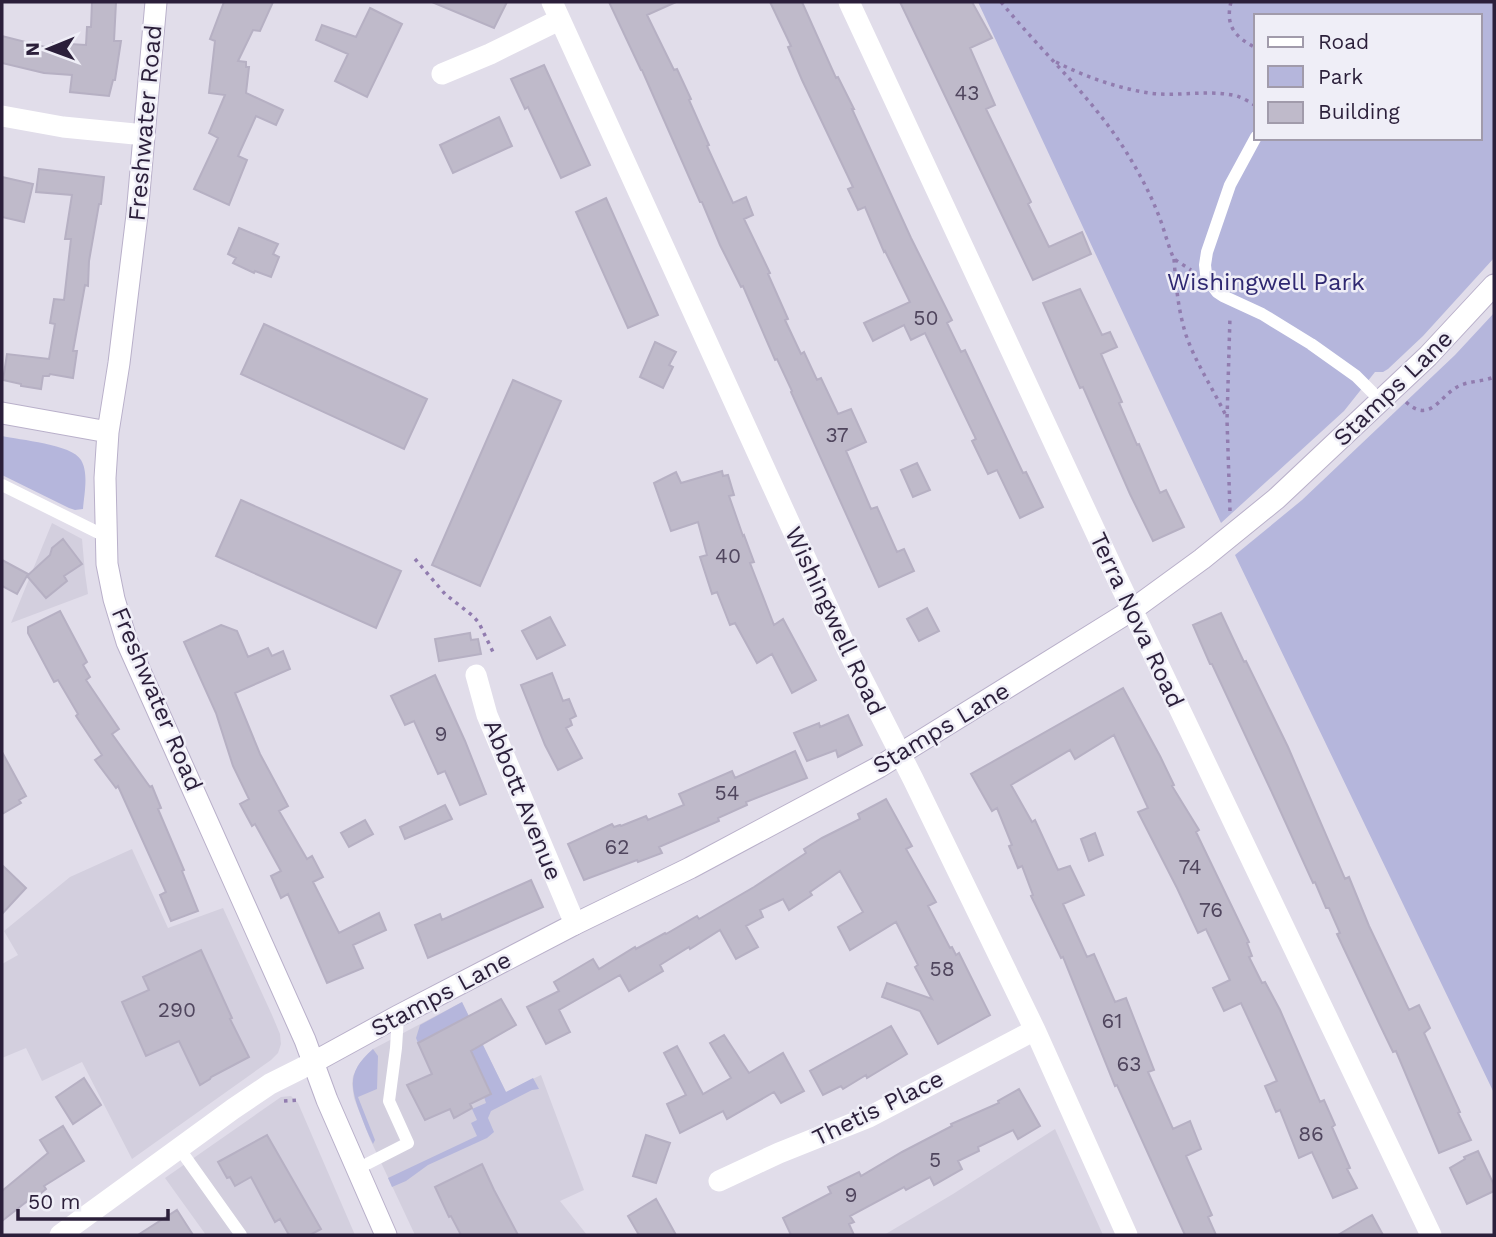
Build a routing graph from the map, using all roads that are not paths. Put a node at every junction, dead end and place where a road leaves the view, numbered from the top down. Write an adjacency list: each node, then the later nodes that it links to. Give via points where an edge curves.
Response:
1 (156, 2): 6 (street, Freshwater Road)
2 (849, 2): 14 (street, Terra Nova Road)
3 (556, 11): 4 (street, via 490,54); 16 (street, Wishingwell Road, via 840,635)
4 (442, 74)
5 (2, 117): 6 (street)
6 (145, 135): 11 (street, Freshwater Road)
7 (1254, 140): 9 (lane, via 1215,226 1206,274 1217,292 1311,344 1356,376)
8 (1494, 285): 9 (street, Stamps Lane)
9 (1380, 400): 14 (street, Stamps Lane, via 1276,499)
10 (2, 414): 11 (street)
11 (108, 432): 13 (street, Freshwater Road)
12 (2, 485): 13 (lane)
13 (106, 536): 20 (street, Freshwater Road, via 107,564 127,642)
14 (1132, 610): 16 (street, Stamps Lane); 28 (street, Terra Nova Road)
15 (476, 674): 17 (street, Abbott Avenue, via 487,715)
16 (900, 755): 17 (street, Stamps Lane); 19 (street, Wishingwell Road)
17 (575, 924): 18 (street, Stamps Lane)
18 (398, 1016): 20 (street, Stamps Lane); 22 (lane, via 389,1101 408,1143)
19 (1035, 1030): 23 (street, Thetis Place, via 869,1117); 27 (street, Wishingwell Road)
20 (314, 1062): 21 (street, Stamps Lane, via 270,1084); 22 (street, Freshwater Road)
21 (178, 1148): 24 (street, Stamps Lane); 25 (lane)
22 (357, 1169): 26 (street, Freshwater Road)
23 (719, 1181)
24 (60, 1235)
25 (241, 1235)
26 (386, 1235)
27 (1127, 1235)
28 (1431, 1235)

